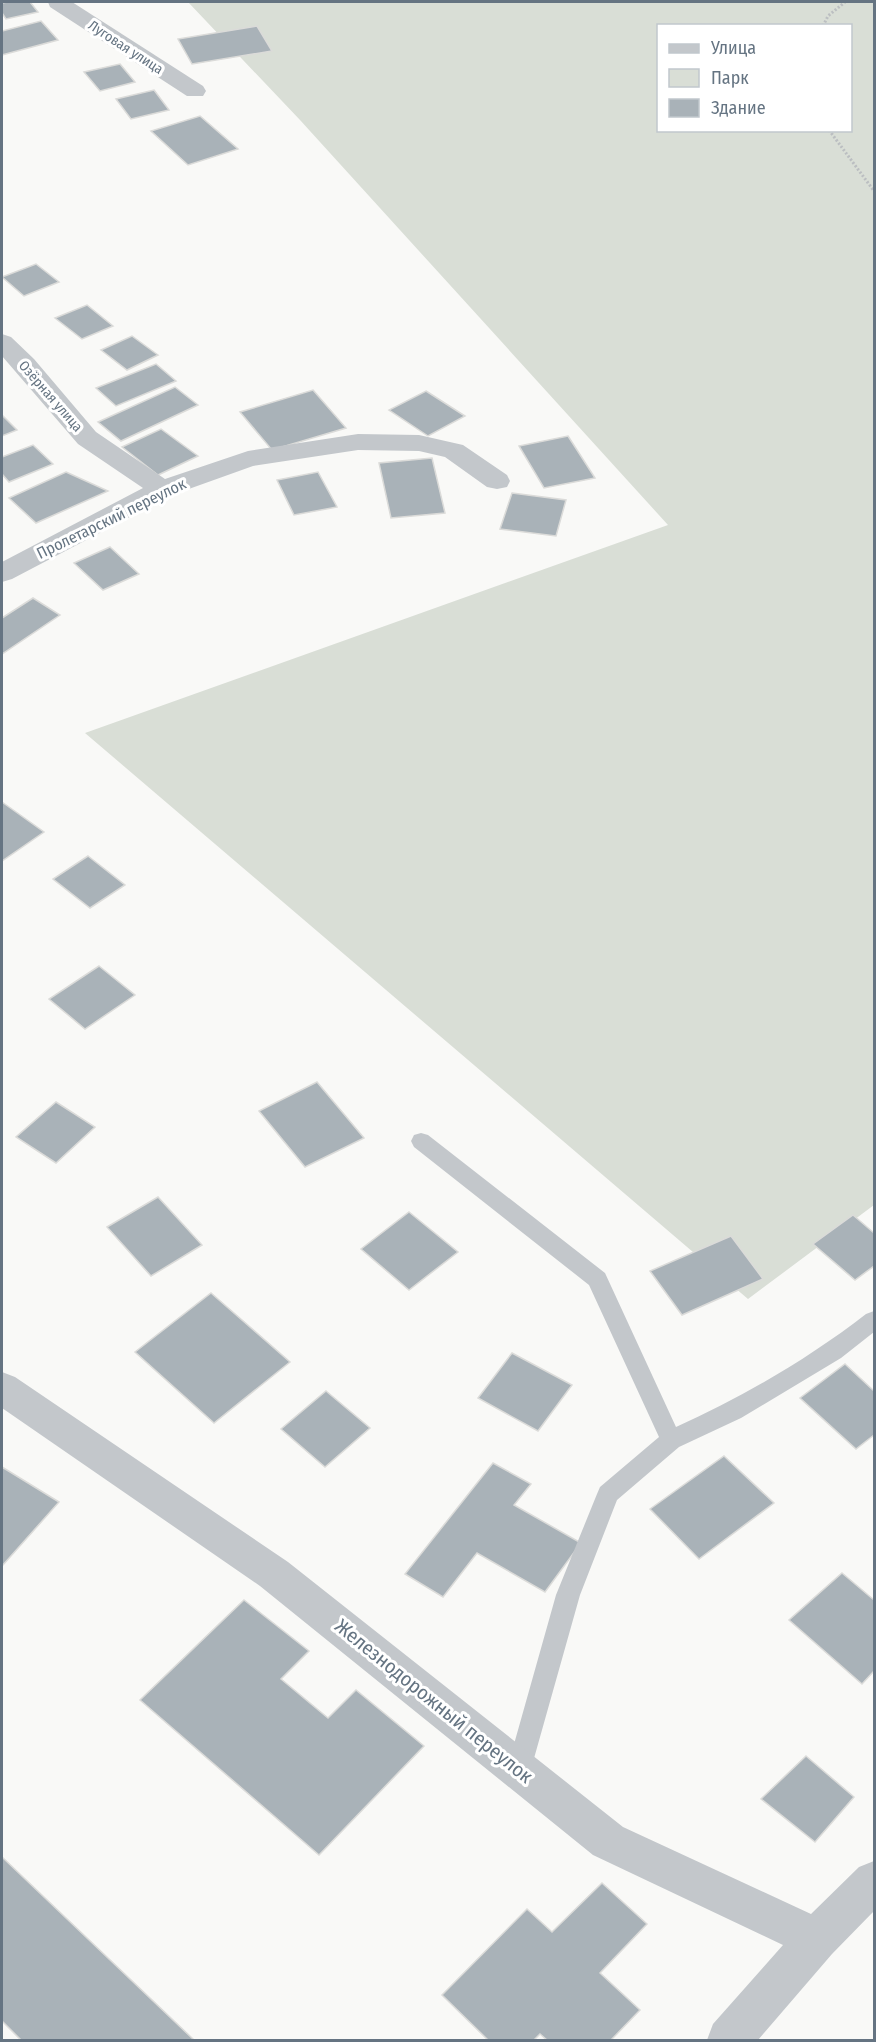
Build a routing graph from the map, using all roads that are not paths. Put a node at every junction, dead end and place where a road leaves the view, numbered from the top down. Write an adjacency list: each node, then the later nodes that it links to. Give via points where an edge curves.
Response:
1 (58, 2): 2 (street, Луговая улица)
2 (195, 92)
3 (2, 342): 5 (street, Озёрная улица, via 87,438)
4 (497, 481): 5 (street, Пролетарский переулок, via 454,451 419,443 358,442 248,459)
5 (162, 489): 6 (street, Пролетарский переулок)
6 (2, 573)
7 (421, 1141): 10 (lane, via 597,1280)
8 (874, 1320): 10 (lane, via 833,1352 733,1411)
9 (2, 1388): 11 (street, Железнодорожный переулок, via 274,1574)
10 (671, 1440): 11 (lane, via 608,1494 568,1595)
11 (519, 1769): 13 (street, Железнодорожный переулок, via 608,1841)
12 (874, 1881): 13 (street)
13 (818, 1938): 14 (street)
14 (729, 2040)

